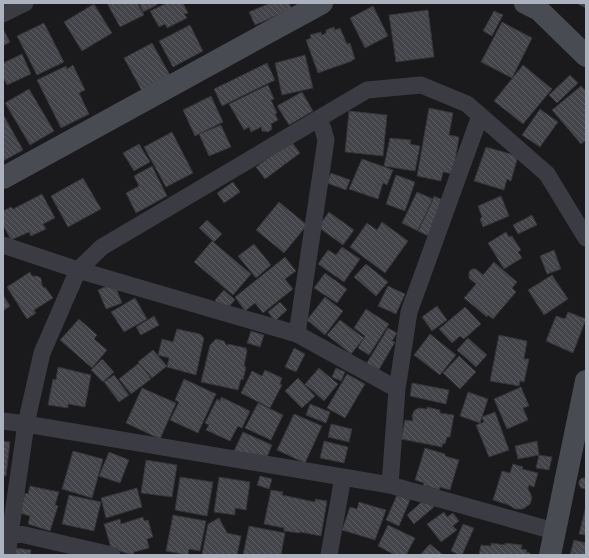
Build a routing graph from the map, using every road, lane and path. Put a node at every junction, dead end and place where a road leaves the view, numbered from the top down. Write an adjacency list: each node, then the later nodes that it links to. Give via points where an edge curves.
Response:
1 (25, 3): 4 (street)
2 (322, 3): 8 (street)
3 (525, 3): 5 (street, via 540,10)
4 (3, 14)
5 (586, 56)
6 (480, 116): 7 (street, via 467,104 421,85 368,90); 9 (street, via 547,174); 14 (street, via 409,312)
7 (318, 119): 11 (street, via 102,247); 12 (street, via 326,140)
8 (3, 178)
9 (586, 238)
10 (3, 245): 11 (street)
11 (78, 270): 12 (street); 16 (street, via 42,353)
12 (297, 334): 14 (street)
13 (586, 381): 20 (street)
14 (397, 389): 18 (street)
15 (3, 421): 16 (street)
16 (26, 424): 17 (street); 19 (street)
17 (343, 477): 18 (street); 23 (street)
18 (390, 486): 20 (street)
19 (6, 531): 21 (street); 22 (street)
20 (554, 531): 24 (street)
21 (7, 555)
22 (112, 555)
23 (329, 555)
24 (550, 555)

